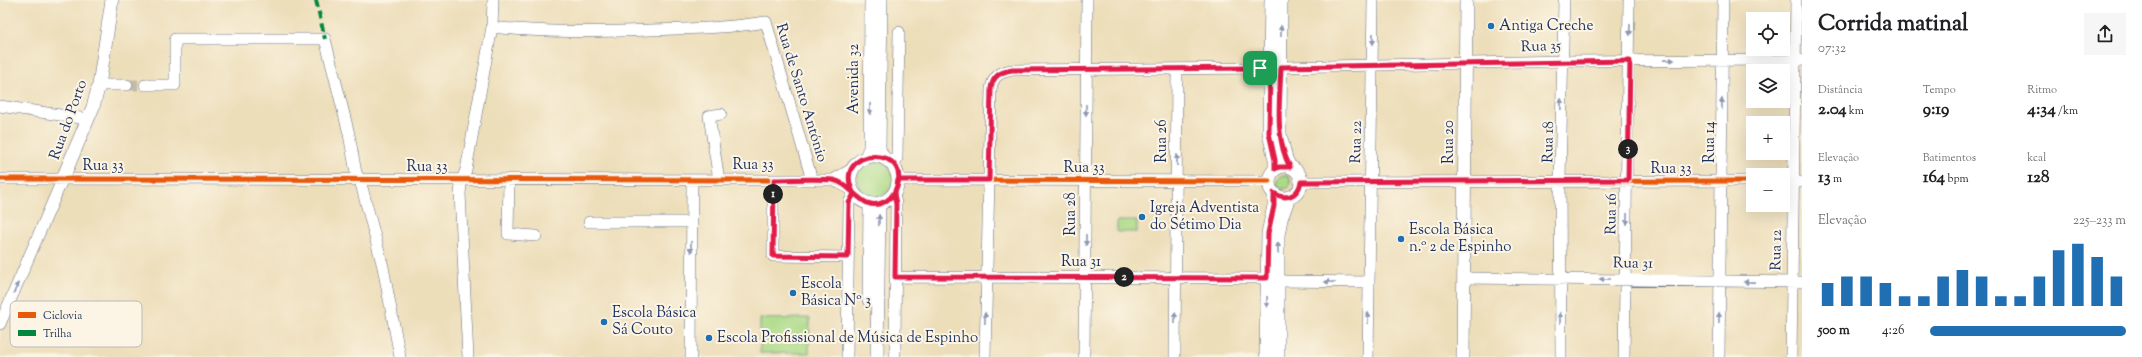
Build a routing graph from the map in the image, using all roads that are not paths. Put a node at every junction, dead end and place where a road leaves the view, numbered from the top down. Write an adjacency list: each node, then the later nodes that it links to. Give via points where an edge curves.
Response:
1 (112, 0): 25 (main road, Rua do Porto)
2 (493, 0): 14 (street)
3 (871, 0): 31 (main road, Avenida 32, one-way to 31, via 870,148)
4 (880, 0): 32 (main road, Avenida 32, via 879,148)
5 (1087, 0): 24 (street, Rua 28)
6 (1271, 0): 22 (main road)
7 (1281, 0): 22 (main road, one-way to 7)
8 (1374, 0): 21 (street, Rua 22, one-way to 21)
9 (1466, 0): 20 (main road, Rua 20)
10 (1564, 0): 18 (street, Rua 18)
11 (1630, 0): 19 (street, Rua 16, one-way to 19)
12 (1723, 0): 16 (street, Rua 14)
13 (1796, 0): 17 (street, Rua 12)
14 (492, 27): 39 (street, via 466,170); 45 (street, Rua de Santo António, via 539,32 606,32 740,26 766,22)
15 (899, 32): 33 (street, via 897,158)
16 (1722, 60): 17 (street, Rua 35); 19 (street, Rua 35, one-way to 16); 55 (street, Rua 14, one-way to 16)
17 (1798, 60): 57 (street, Rua 12)
18 (1562, 61): 19 (street, Rua 35); 20 (street, Rua 35); 50 (street, Rua 18, one-way to 18)
19 (1630, 61): 51 (street, Rua 16)
20 (1466, 64): 21 (street, Rua 35); 54 (main road, Rua 20)
21 (1373, 66): 22 (street, Rua 35); 53 (street, Rua 22)
22 (1275, 68): 23 (street, Rua 35); 34 (main road, via 1280,134); 36 (main road, via 1269,133 1275,160)
23 (1177, 69): 24 (street, Rua 35); 52 (street, Rua 26, one-way to 23)
24 (1086, 71): 48 (street, Rua 35, via 1012,70 1002,72 996,77 991,88); 49 (street, Rua 28, one-way to 49)
25 (99, 85): 26 (street); 30 (main road, Rua do Porto)
26 (127, 85)
27 (145, 85): 40 (street, via 175,85 175,39 325,39 356,173)
28 (0, 106): 30 (street)
29 (722, 114): 43 (street, via 709,116)
30 (87, 119): 37 (main road, Rua do Porto)
31 (866, 156): 32 (main road); 35 (main road)
32 (883, 157): 33 (main road)
33 (894, 166): 47 (main road)
34 (1290, 167): 36 (main road, via 1279,167); 58 (main road, via 1298,173)
35 (852, 169): 46 (street); 59 (main road, via 849,182)
36 (1272, 175): 52 (street, Rua 33); 60 (main road, via 1271,189)
37 (63, 178): 38 (street, Rua 33); 40 (street, Rua 33); 79 (street, one-way to 37)
38 (0, 179)
39 (462, 179): 40 (street, Rua 33); 41 (street, Rua 33); 81 (street, via 460,193)
40 (360, 180): 80 (street, via 383,267)
41 (509, 180): 42 (street, Rua 33); 66 (street, via 508,234)
42 (692, 180): 43 (street, Rua 33); 65 (street)
43 (719, 180): 44 (street, Rua 33)
44 (774, 180): 45 (street, Rua 33); 67 (street, via 773,256)
45 (812, 180): 46 (street, Rua 33)
46 (833, 180): 59 (street, Rua 33)
47 (898, 180): 48 (street, Rua 33); 61 (main road)
48 (989, 180): 49 (street, Rua 33); 69 (street)
49 (1086, 180): 52 (street, Rua 33); 70 (street, Rua 28, one-way to 70)
50 (1560, 180): 51 (street, Rua 33); 54 (street, Rua 33); 73 (street, Rua 18)
51 (1628, 180): 55 (street, Rua 33); 74 (street, Rua 16, one-way to 74)
52 (1177, 181): 71 (street, Rua 26)
53 (1371, 181): 54 (street, Rua 33); 58 (street, Rua 33); 77 (street, Rua 22)
54 (1466, 181): 72 (main road, Rua 20)
55 (1721, 181): 56 (street, Rua 33); 76 (street, Rua 14)
56 (1746, 181)
57 (1793, 181): 78 (street, Rua 12)
58 (1301, 182): 62 (main road, via 1297,192)
59 (852, 191): 63 (main road, via 858,198); 67 (street, via 849,203)
60 (1274, 193): 62 (main road, via 1284,198); 75 (main road, via 1268,233)
61 (894, 194): 63 (main road); 68 (street)
62 (1289, 197): 75 (main road, one-way to 62, via 1281,219)
63 (875, 204): 84 (main road); 85 (main road, one-way to 63)
64 (589, 222): 65 (street)
65 (692, 222): 82 (street, one-way to 82)
66 (536, 236)
67 (848, 257): 83 (street)
68 (895, 277): 69 (street, Rua 31); 86 (street)
69 (986, 277): 70 (street, Rua 31); 87 (street, one-way to 69)
70 (1086, 277): 71 (street, Rua 31); 88 (street, Rua 28)
71 (1175, 277): 75 (street, Rua 31); 89 (street, Rua 26, one-way to 71)
72 (1464, 278): 73 (street, Rua 31); 93 (main road, Rua 20)
73 (1560, 279): 74 (street, Rua 31, one-way to 73); 94 (street, Rua 18, one-way to 73)
74 (1626, 279): 76 (street, Rua 31); 95 (street, Rua 16)
75 (1273, 280): 77 (street, Rua 31, one-way to 75); 90 (main road, one-way to 90); 91 (main road)
76 (1720, 281): 78 (street, Rua 31, one-way to 76); 96 (street, Rua 14, one-way to 76)
77 (1369, 282): 92 (street, Rua 22, one-way to 77)
78 (1797, 282): 97 (street, Rua 12)
79 (0, 324)
80 (400, 357)
81 (468, 357)
82 (691, 357)
83 (847, 357)
84 (868, 357)
85 (877, 357)
86 (895, 357)
87 (985, 357)
88 (1084, 357)
89 (1175, 357)
90 (1266, 357)
91 (1278, 357)
92 (1368, 357)
93 (1463, 357)
94 (1561, 357)
95 (1624, 357)
96 (1719, 357)
97 (1791, 357)

